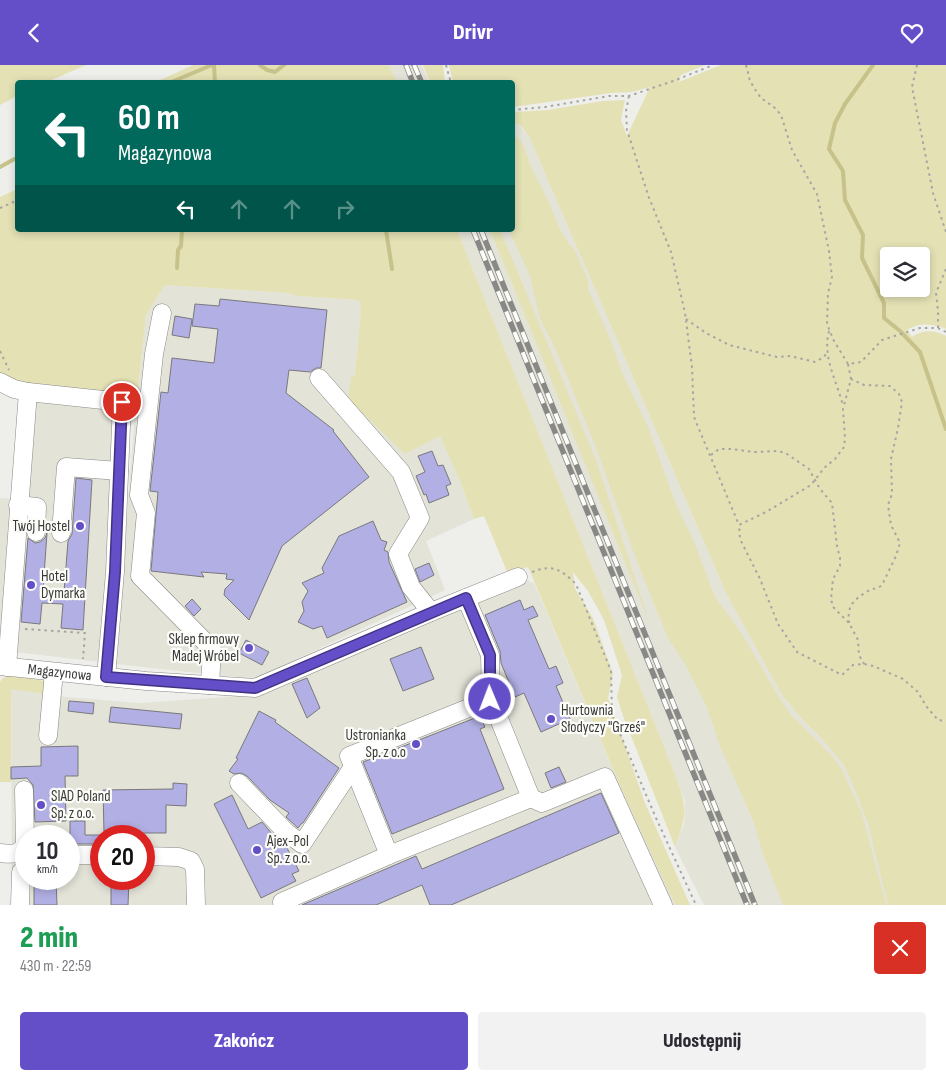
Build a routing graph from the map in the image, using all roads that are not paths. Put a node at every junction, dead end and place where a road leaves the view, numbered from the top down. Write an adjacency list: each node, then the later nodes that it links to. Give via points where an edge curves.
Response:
1 (162, 313): 15 (lane, via 154,354 139,495 146,513 140,576 212,649)
2 (318, 378): 11 (lane, via 401,472 420,518 398,555 411,587)
3 (0, 382): 4 (lane)
4 (28, 392): 5 (lane, via 122,402); 6 (lane)
5 (119, 471): 8 (lane, via 66,467); 14 (lane)
6 (18, 505): 7 (lane, via 37,507); 12 (lane, via 10,627)
7 (36, 532)
8 (61, 533)
9 (518, 577): 10 (lane, Magazynowa)
10 (466, 598): 11 (lane, Magazynowa); 16 (lane, via 490,655)
11 (431, 612): 15 (lane, Magazynowa, via 255,688)
12 (4, 667): 13 (lane, Magazynowa)
13 (54, 672): 14 (lane, Magazynowa); 17 (lane)
14 (106, 677): 15 (lane, Magazynowa)
15 (210, 685)
16 (490, 699): 18 (lane, via 349,756); 21 (lane)
17 (48, 736)
18 (353, 767): 19 (lane, via 302,844 287,833); 23 (lane)
19 (239, 783)
20 (24, 790): 22 (lane, via 26,841 23,849)
21 (531, 798): 23 (lane); 29 (lane, via 542,803 605,777)
22 (13, 854)
23 (389, 855): 28 (lane, via 282,902)
24 (155, 856): 27 (lane, via 191,861 195,869)
25 (20, 890): 26 (lane)
26 (20, 905)
27 (196, 905)
28 (284, 905)
29 (663, 905)

